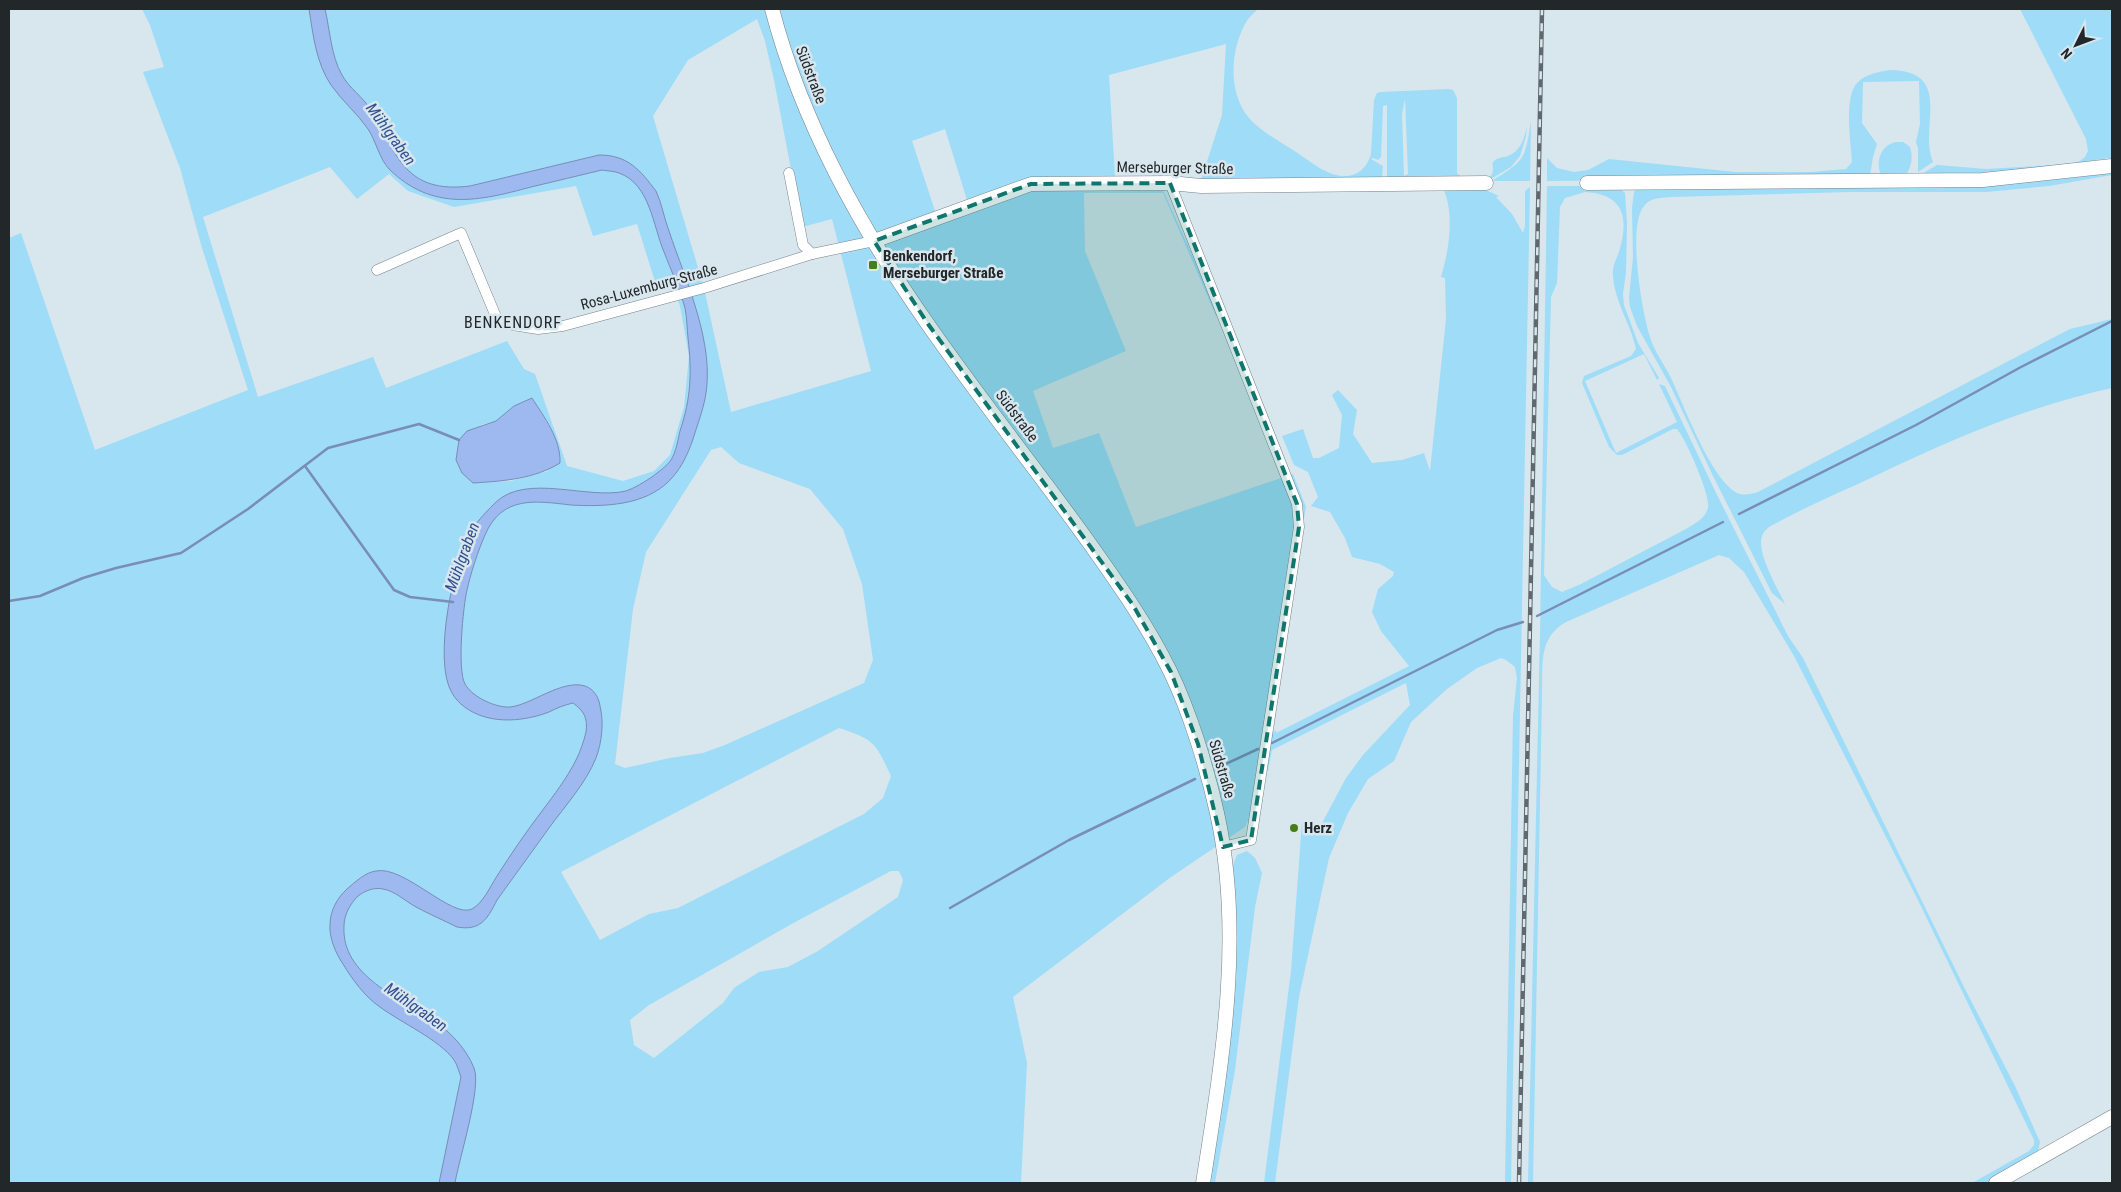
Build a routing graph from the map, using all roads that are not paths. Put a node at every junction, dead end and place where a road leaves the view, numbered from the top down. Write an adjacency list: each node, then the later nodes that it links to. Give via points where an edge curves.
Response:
1 (772, 9): 7 (main road, Südstraße, via 790,70 814,127 845,192)
2 (2112, 166): 6 (main road, via 1983,180)
3 (789, 173): 8 (street, via 803,245)
4 (1170, 183): 5 (main road, Merseburger Straße, via 1201,186); 7 (main road, Merseburger Straße, via 1031,184); 10 (street, Südstraße, via 1297,504 1299,526 1250,840)
5 (1486, 183)
6 (1587, 183)
7 (874, 242): 8 (street, Rosa-Luxemburg-Straße); 10 (main road, Südstraße, via 928,324 1133,605 1171,672 1198,744 1218,815)
8 (812, 254): 9 (street, Rosa-Luxemburg-Straße, via 704,288 563,326 538,329 513,326 497,319 461,233)
9 (377, 270)
10 (1223, 847): 12 (main road, Südstraße, via 1230,938 1226,1009)
11 (2112, 1117): 13 (main road)
12 (1203, 1183)
13 (1996, 1183)

